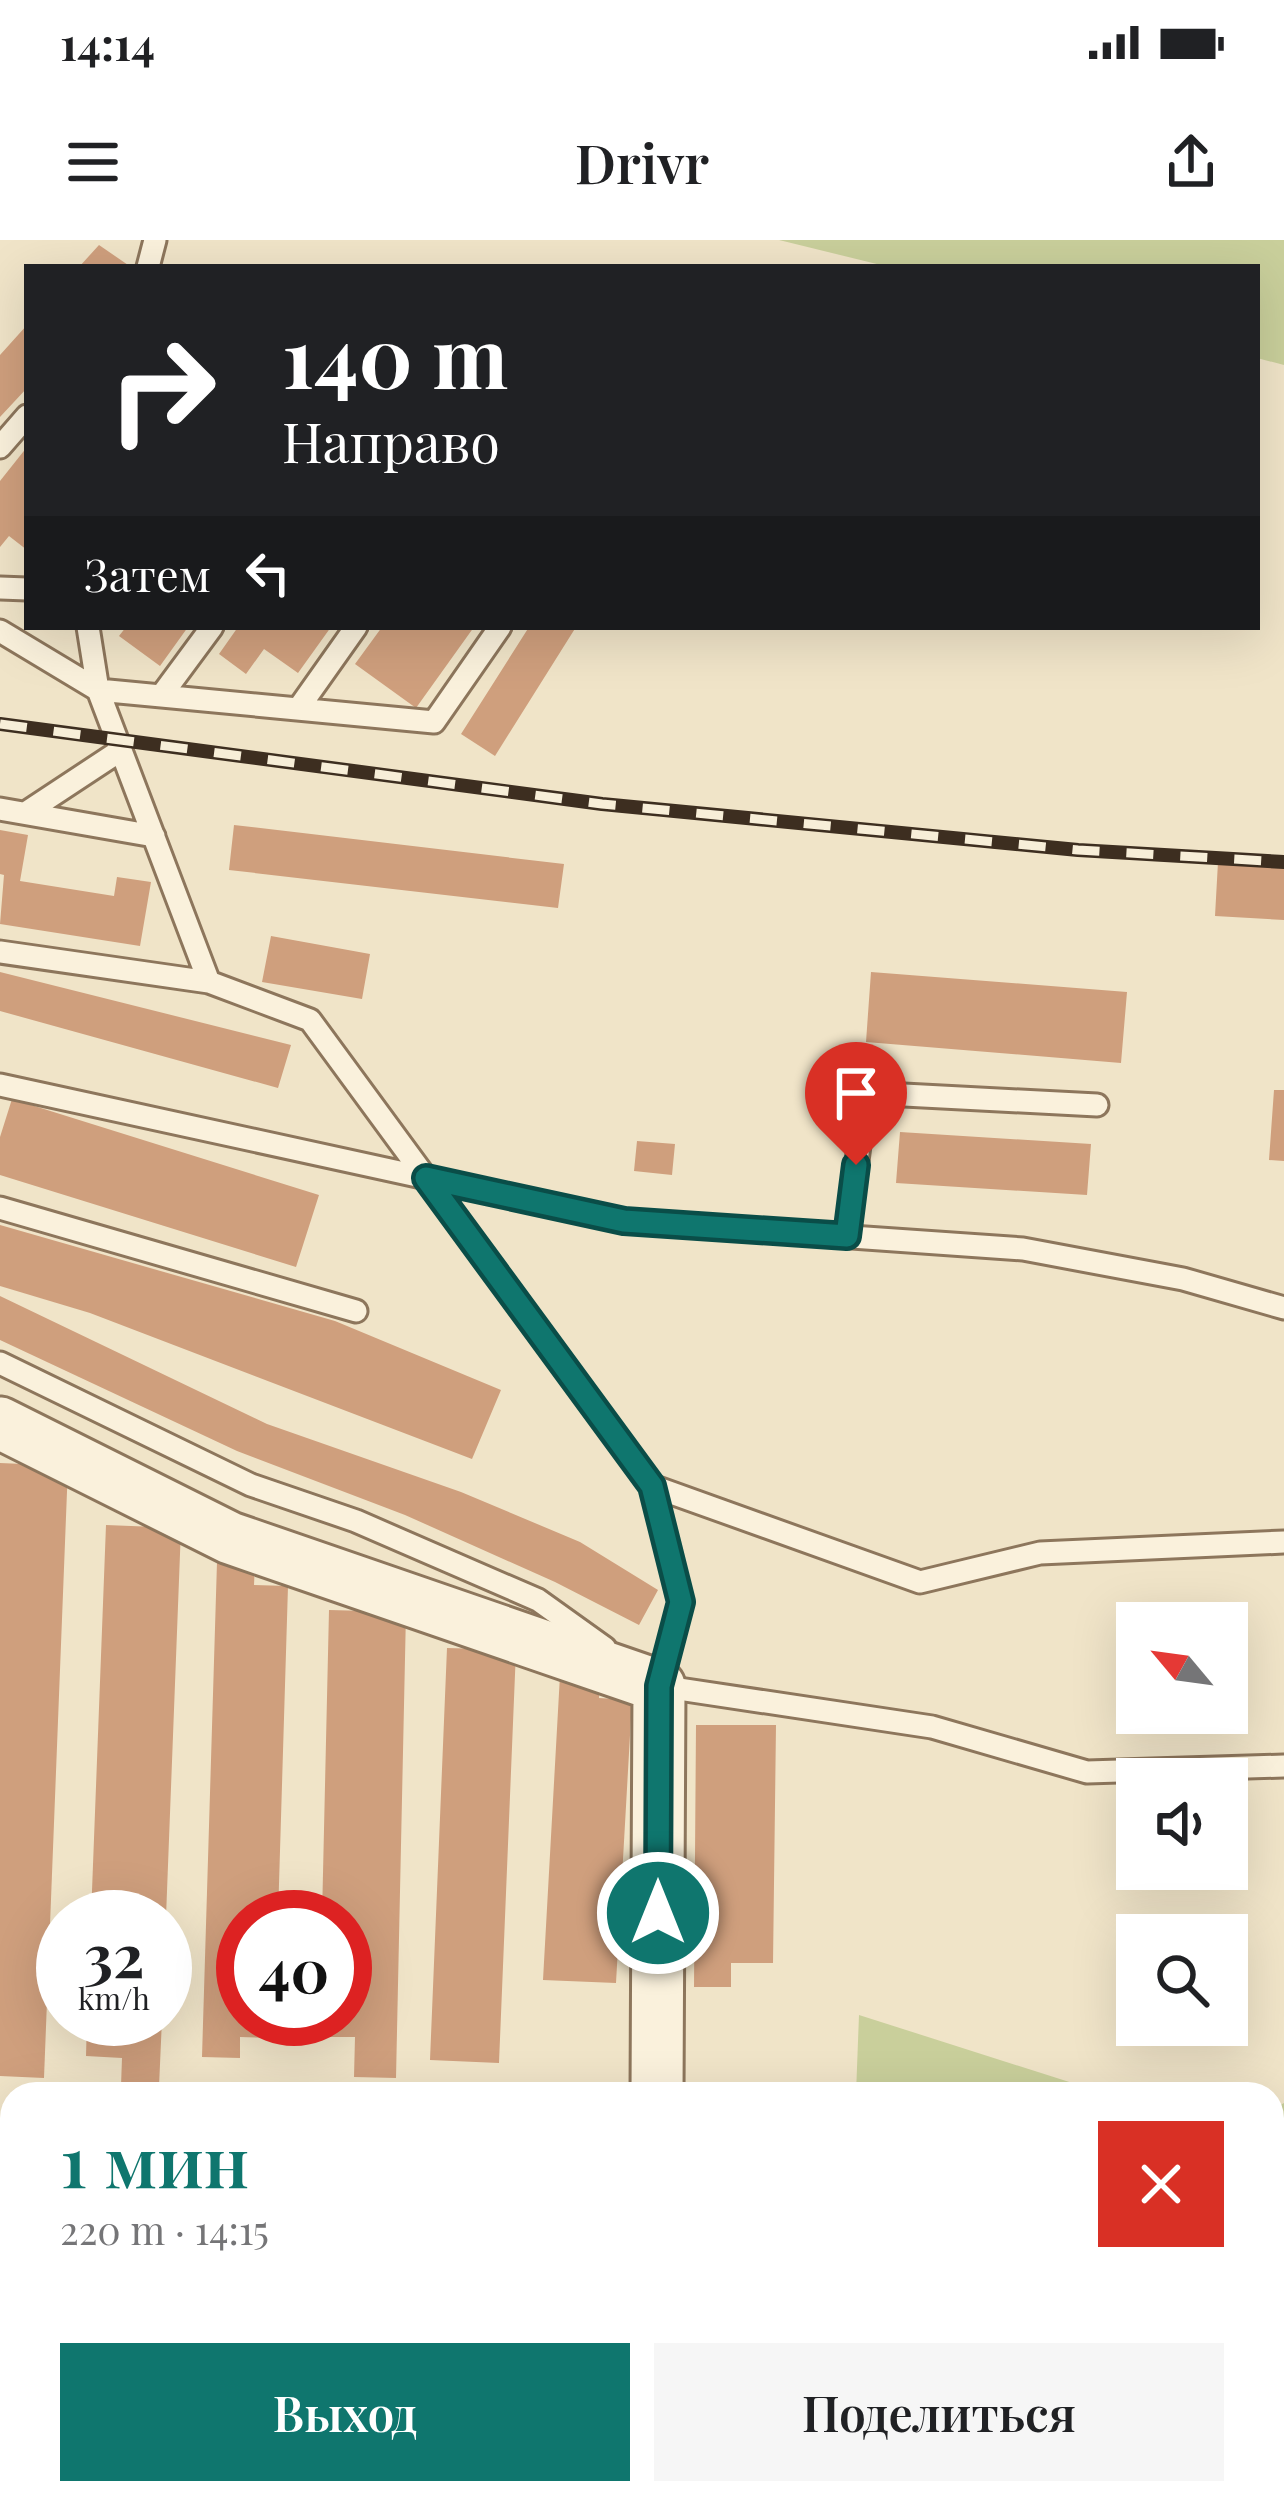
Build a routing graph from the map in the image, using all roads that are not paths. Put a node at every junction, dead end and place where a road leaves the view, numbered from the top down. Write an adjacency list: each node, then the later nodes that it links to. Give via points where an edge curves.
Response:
1 (24, 419): 2 (lane)
2 (0, 447)
3 (88, 630): 8 (lane)
4 (210, 630): 9 (lane)
5 (354, 630): 10 (lane)
6 (498, 630): 10 (lane, via 434,722)
7 (0, 631): 8 (lane)
8 (98, 690): 9 (lane); 11 (lane)
9 (161, 696): 10 (lane)
10 (298, 709)
11 (121, 750): 13 (lane); 14 (lane)
12 (0, 809): 13 (lane)
13 (27, 812): 14 (lane)
14 (154, 836): 16 (lane)
15 (0, 952): 16 (lane)
16 (209, 982): 19 (lane, via 310,1020)
17 (0, 1084): 19 (lane)
18 (1097, 1105): 21 (lane, via 866,1093)
19 (426, 1178): 21 (lane, via 624,1221); 26 (lane)
20 (0, 1208): 23 (lane)
21 (847, 1236): 22 (lane, via 1023,1249 1183,1279)
22 (1284, 1308)
23 (356, 1311)
24 (0, 1363): 28 (lane, via 251,1485 538,1600)
25 (0, 1424): 28 (street, via 230,1538)
26 (652, 1486): 27 (lane, via 920,1582 1040,1553); 28 (lane, via 681,1602)
27 (1284, 1542)
28 (659, 1686): 29 (lane, via 932,1727 1087,1772); 30 (street)
29 (1284, 1766)
30 (657, 2082)

